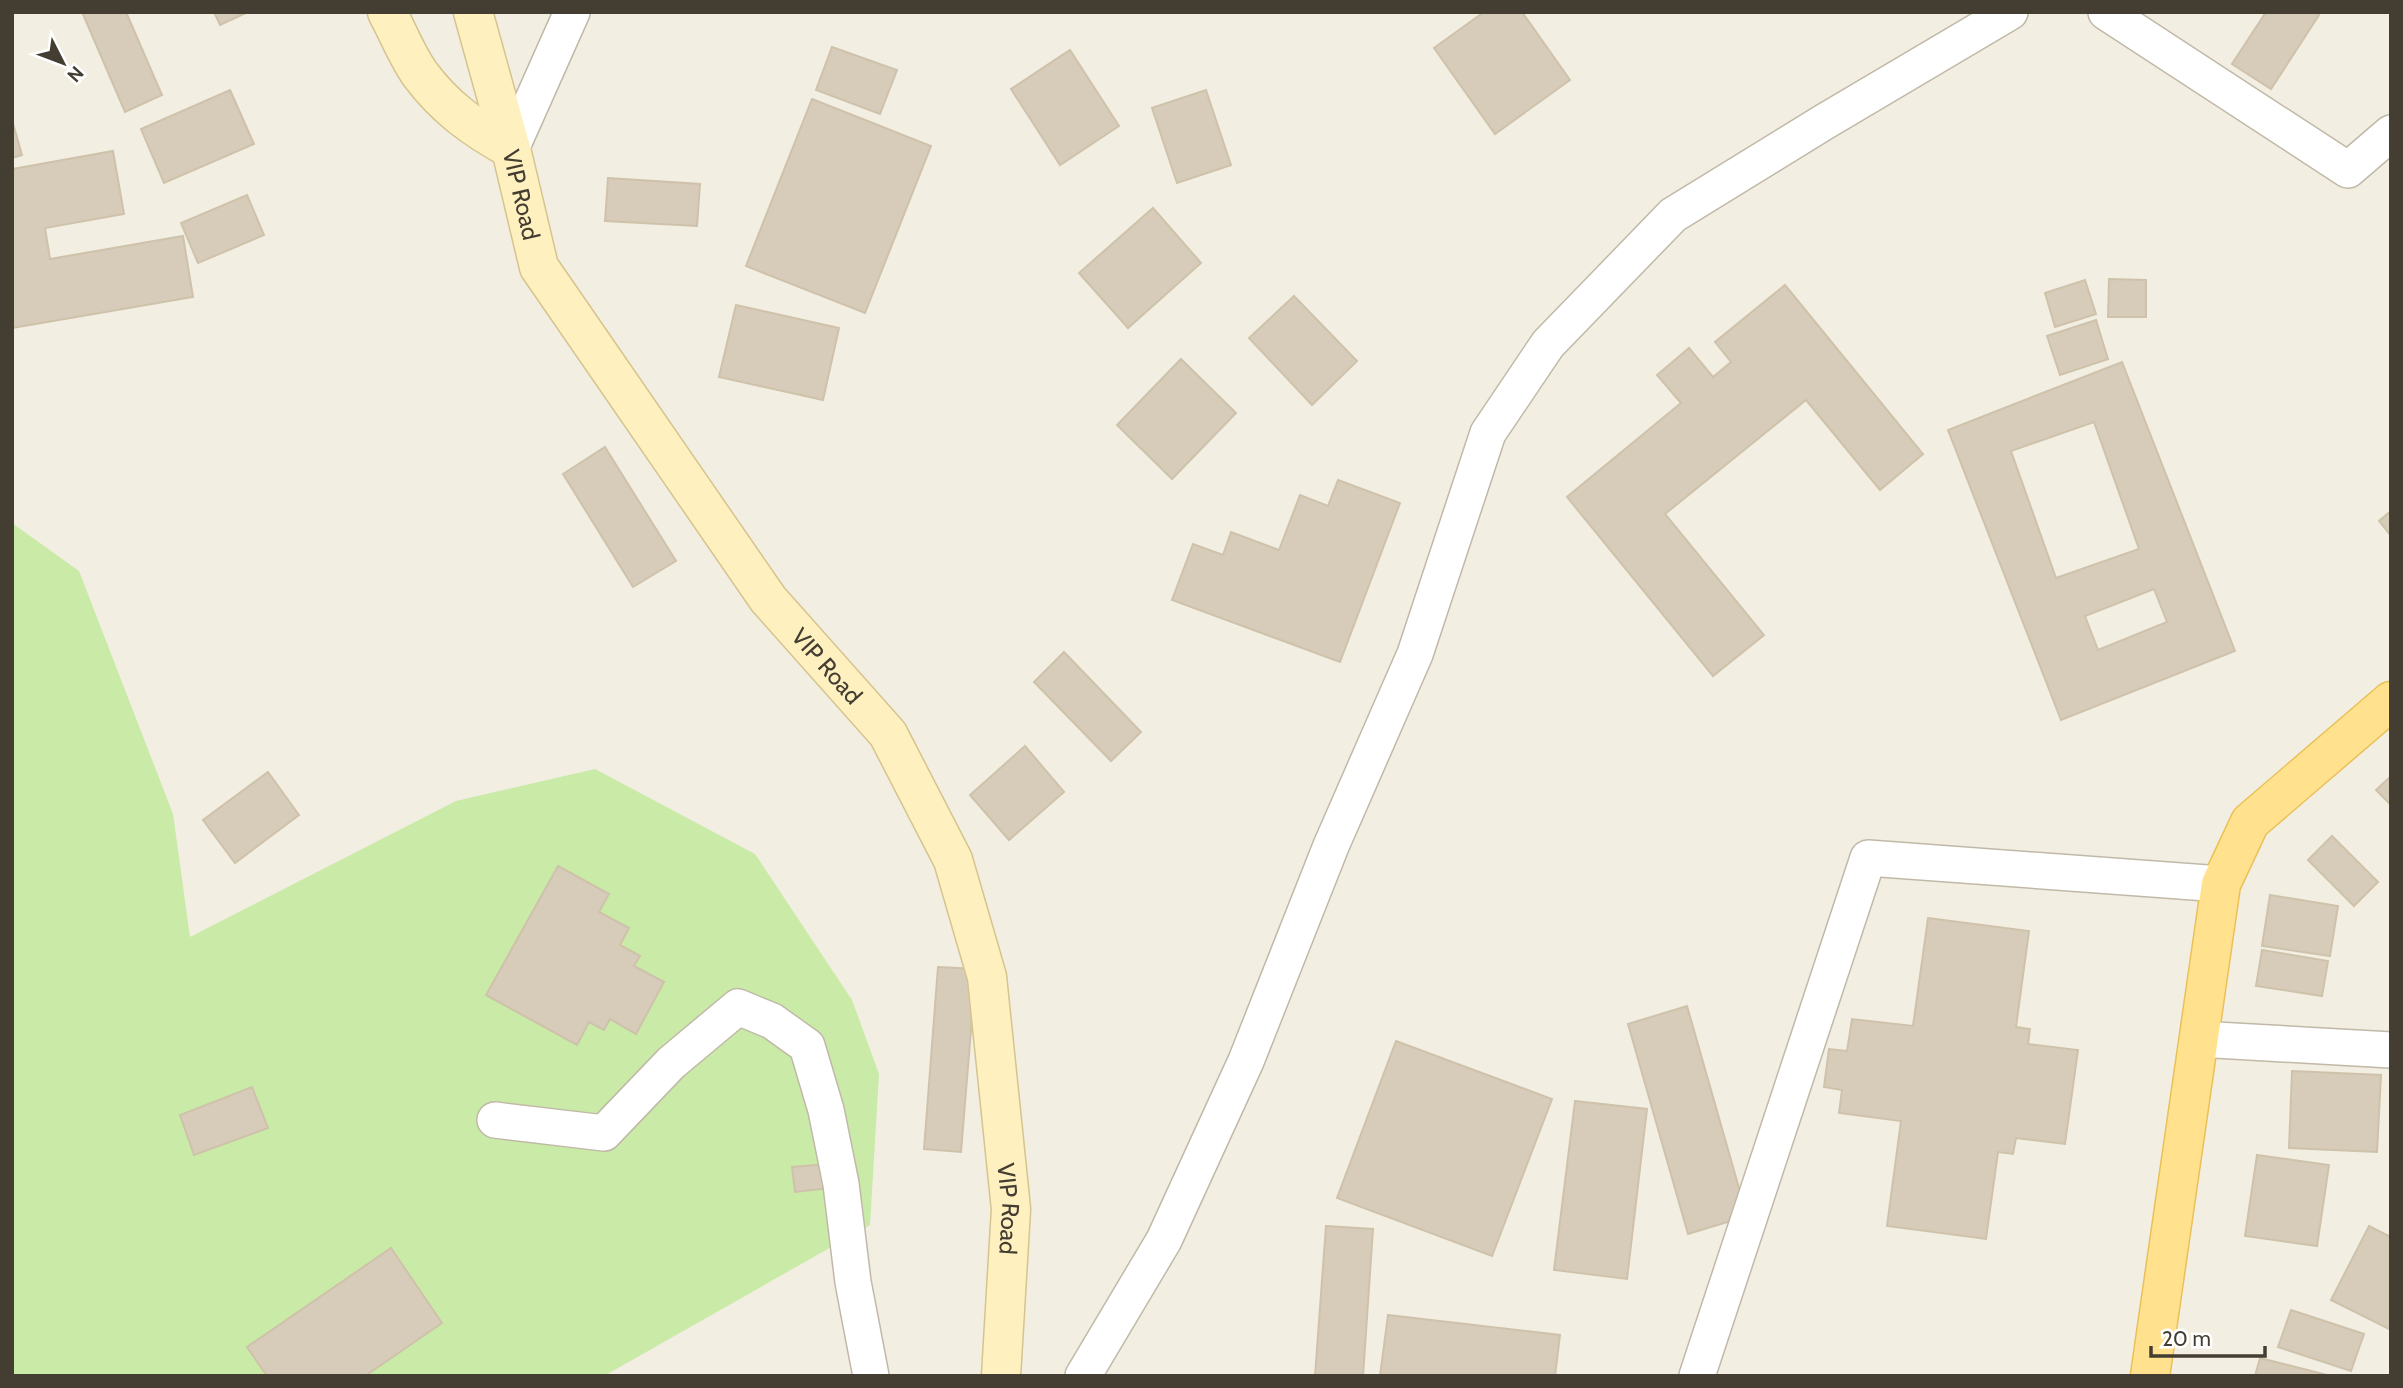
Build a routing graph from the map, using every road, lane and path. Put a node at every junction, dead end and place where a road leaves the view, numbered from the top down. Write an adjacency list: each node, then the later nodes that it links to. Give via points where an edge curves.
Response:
1 (387, 12): 7 (main road, via 419,73 446,106)
2 (472, 12): 7 (main road, VIP Road)
3 (572, 12): 7 (street)
4 (2011, 12): 15 (street, via 1673,215 1548,344 1488,433 1415,654 1331,846 1246,1061 1164,1240)
5 (2106, 12): 6 (street, via 2348,170)
6 (2391, 133)
7 (511, 149): 14 (main road, VIP Road, via 539,267 768,598 888,734 953,860 987,977 1011,1209)
8 (2391, 701): 9 (main road, via 2250,822)
9 (2221, 884): 10 (main road); 16 (street, via 1868,858)
10 (2198, 1039): 11 (street); 17 (main road)
11 (2391, 1050)
12 (495, 1120): 13 (street, via 604,1133 671,1063 738,1007 772,1021 807,1046 827,1110)
13 (872, 1376)
14 (1002, 1376)
15 (1083, 1376)
16 (1697, 1376)
17 (2150, 1376)

